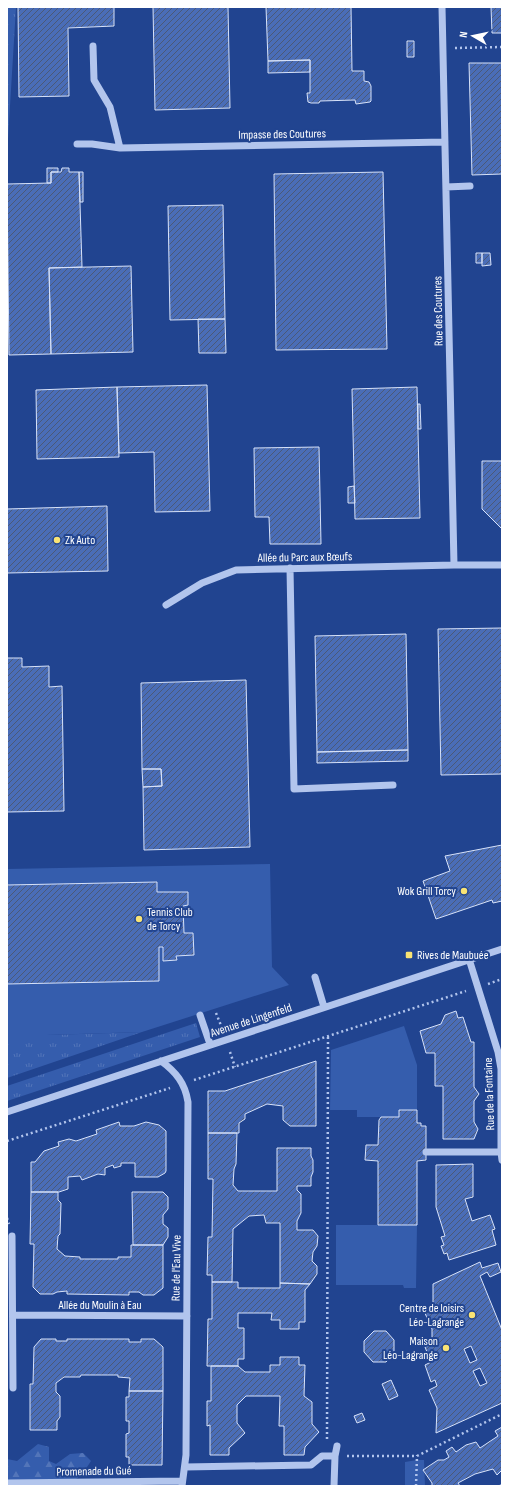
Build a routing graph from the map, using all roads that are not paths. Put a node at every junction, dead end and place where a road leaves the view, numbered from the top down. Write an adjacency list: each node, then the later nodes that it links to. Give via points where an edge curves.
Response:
1 (442, 7): 3 (street, Rue des Coutures)
2 (92, 46): 5 (street, via 94,80 110,107)
3 (445, 142): 5 (street, Impasse des Coutures); 7 (street, Rue des Coutures)
4 (77, 144): 5 (street, Impasse des Coutures)
5 (120, 148)
6 (470, 186): 7 (street)
7 (446, 187): 9 (street, Rue des Coutures)
8 (502, 565): 9 (street)
9 (454, 566): 10 (street, Allée du Parc aux Bœufs)
10 (290, 568): 11 (street, Allée du Parc aux Bœufs, via 236,570 202,583); 12 (street, via 294,789)
11 (166, 605)
12 (393, 785)
13 (502, 949): 14 (street, Avenue de Lingenfeld)
14 (469, 959): 16 (street, Avenue de Lingenfeld); 22 (street, Rue de la Fontaine, via 501,1069)
15 (315, 977): 16 (street)
16 (324, 1007): 18 (street, Avenue de Lingenfeld)
17 (200, 1015): 18 (street)
18 (210, 1044): 19 (street, Avenue de Lingenfeld)
19 (161, 1061): 20 (street, Avenue de Lingenfeld); 26 (street, Rue de l'Eau Vive, via 177,1074 187,1092)
20 (7, 1112)
21 (426, 1152): 22 (street)
22 (501, 1152): 23 (street, Rue de la Fontaine)
23 (502, 1160)
24 (12, 1236): 25 (street)
25 (13, 1315): 26 (street, Allée du Moulin à Eau); 27 (street)
26 (187, 1316): 30 (street, Rue de l'Eau Vive)
27 (13, 1388)
28 (337, 1446): 29 (street)
29 (335, 1456): 30 (street, via 322,1456 311,1465); 33 (street)
30 (184, 1467): 32 (street, Rue de l'Eau Vive)
31 (7, 1483): 32 (street, Promenade du Gué)
32 (182, 1483)
33 (334, 1486)

